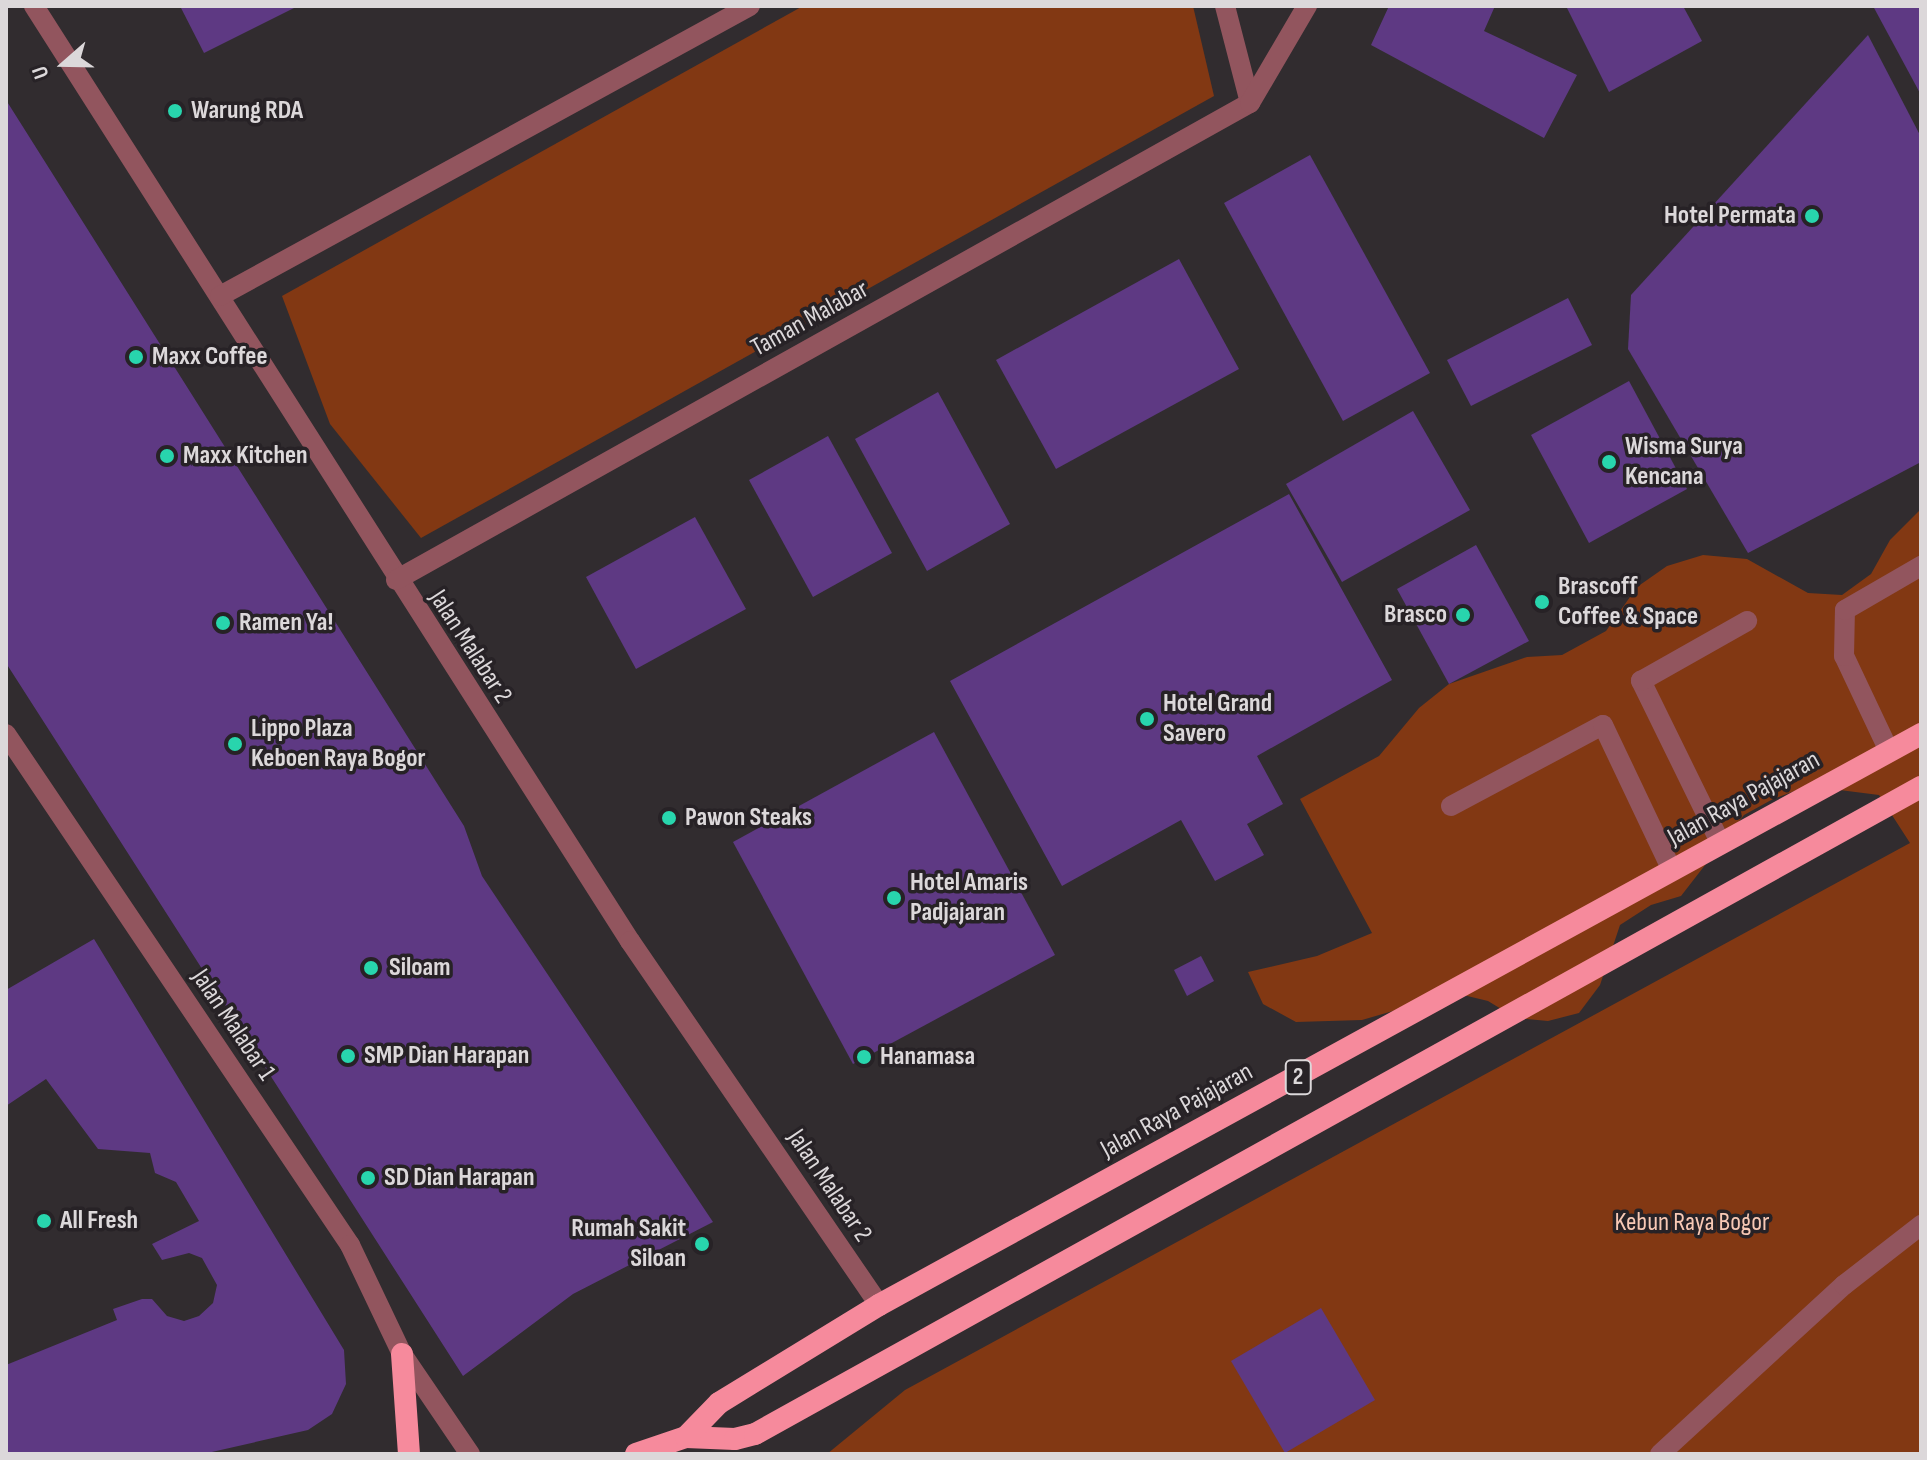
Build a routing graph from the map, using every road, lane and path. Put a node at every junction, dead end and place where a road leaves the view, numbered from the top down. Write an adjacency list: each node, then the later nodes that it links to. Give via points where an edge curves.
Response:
1 (34, 6): 6 (street, Jalan Malabar 2)
2 (750, 6): 6 (street)
3 (1225, 6): 5 (street)
4 (1307, 6): 5 (street)
5 (1250, 103): 8 (street, Taman Malabar)
6 (220, 296): 8 (street, Jalan Malabar 2)
7 (1921, 566): 12 (street, via 1845,610 1844,656)
8 (396, 580): 18 (street, Jalan Malabar 2, via 630,941)
9 (1747, 621): 15 (street, via 1641,681)
10 (6, 734): 19 (street, Jalan Malabar 1, via 350,1245)
11 (1921, 734): 12 (highway, Jalan Raya Pajajaran / 2)
12 (1889, 751): 15 (highway, Jalan Raya Pajajaran / 2)
13 (1921, 787): 20 (highway, 2, via 755,1434)
14 (1451, 806): 16 (street, via 1603,725)
15 (1721, 844): 16 (highway, Jalan Raya Pajajaran / 2)
16 (1672, 870): 18 (highway, Jalan Raya Pajajaran / 2)
17 (1921, 1225): 24 (street, via 1844,1285)
18 (879, 1305): 20 (highway, Jalan Raya Pajajaran / 2, via 719,1403)
19 (402, 1354): 21 (highway); 22 (street, Jalan Malabar 1)
20 (682, 1446): 23 (highway, Jalan Raya Pajajaran / 2)
21 (409, 1454)
22 (470, 1454)
23 (636, 1454)
24 (1660, 1454)

